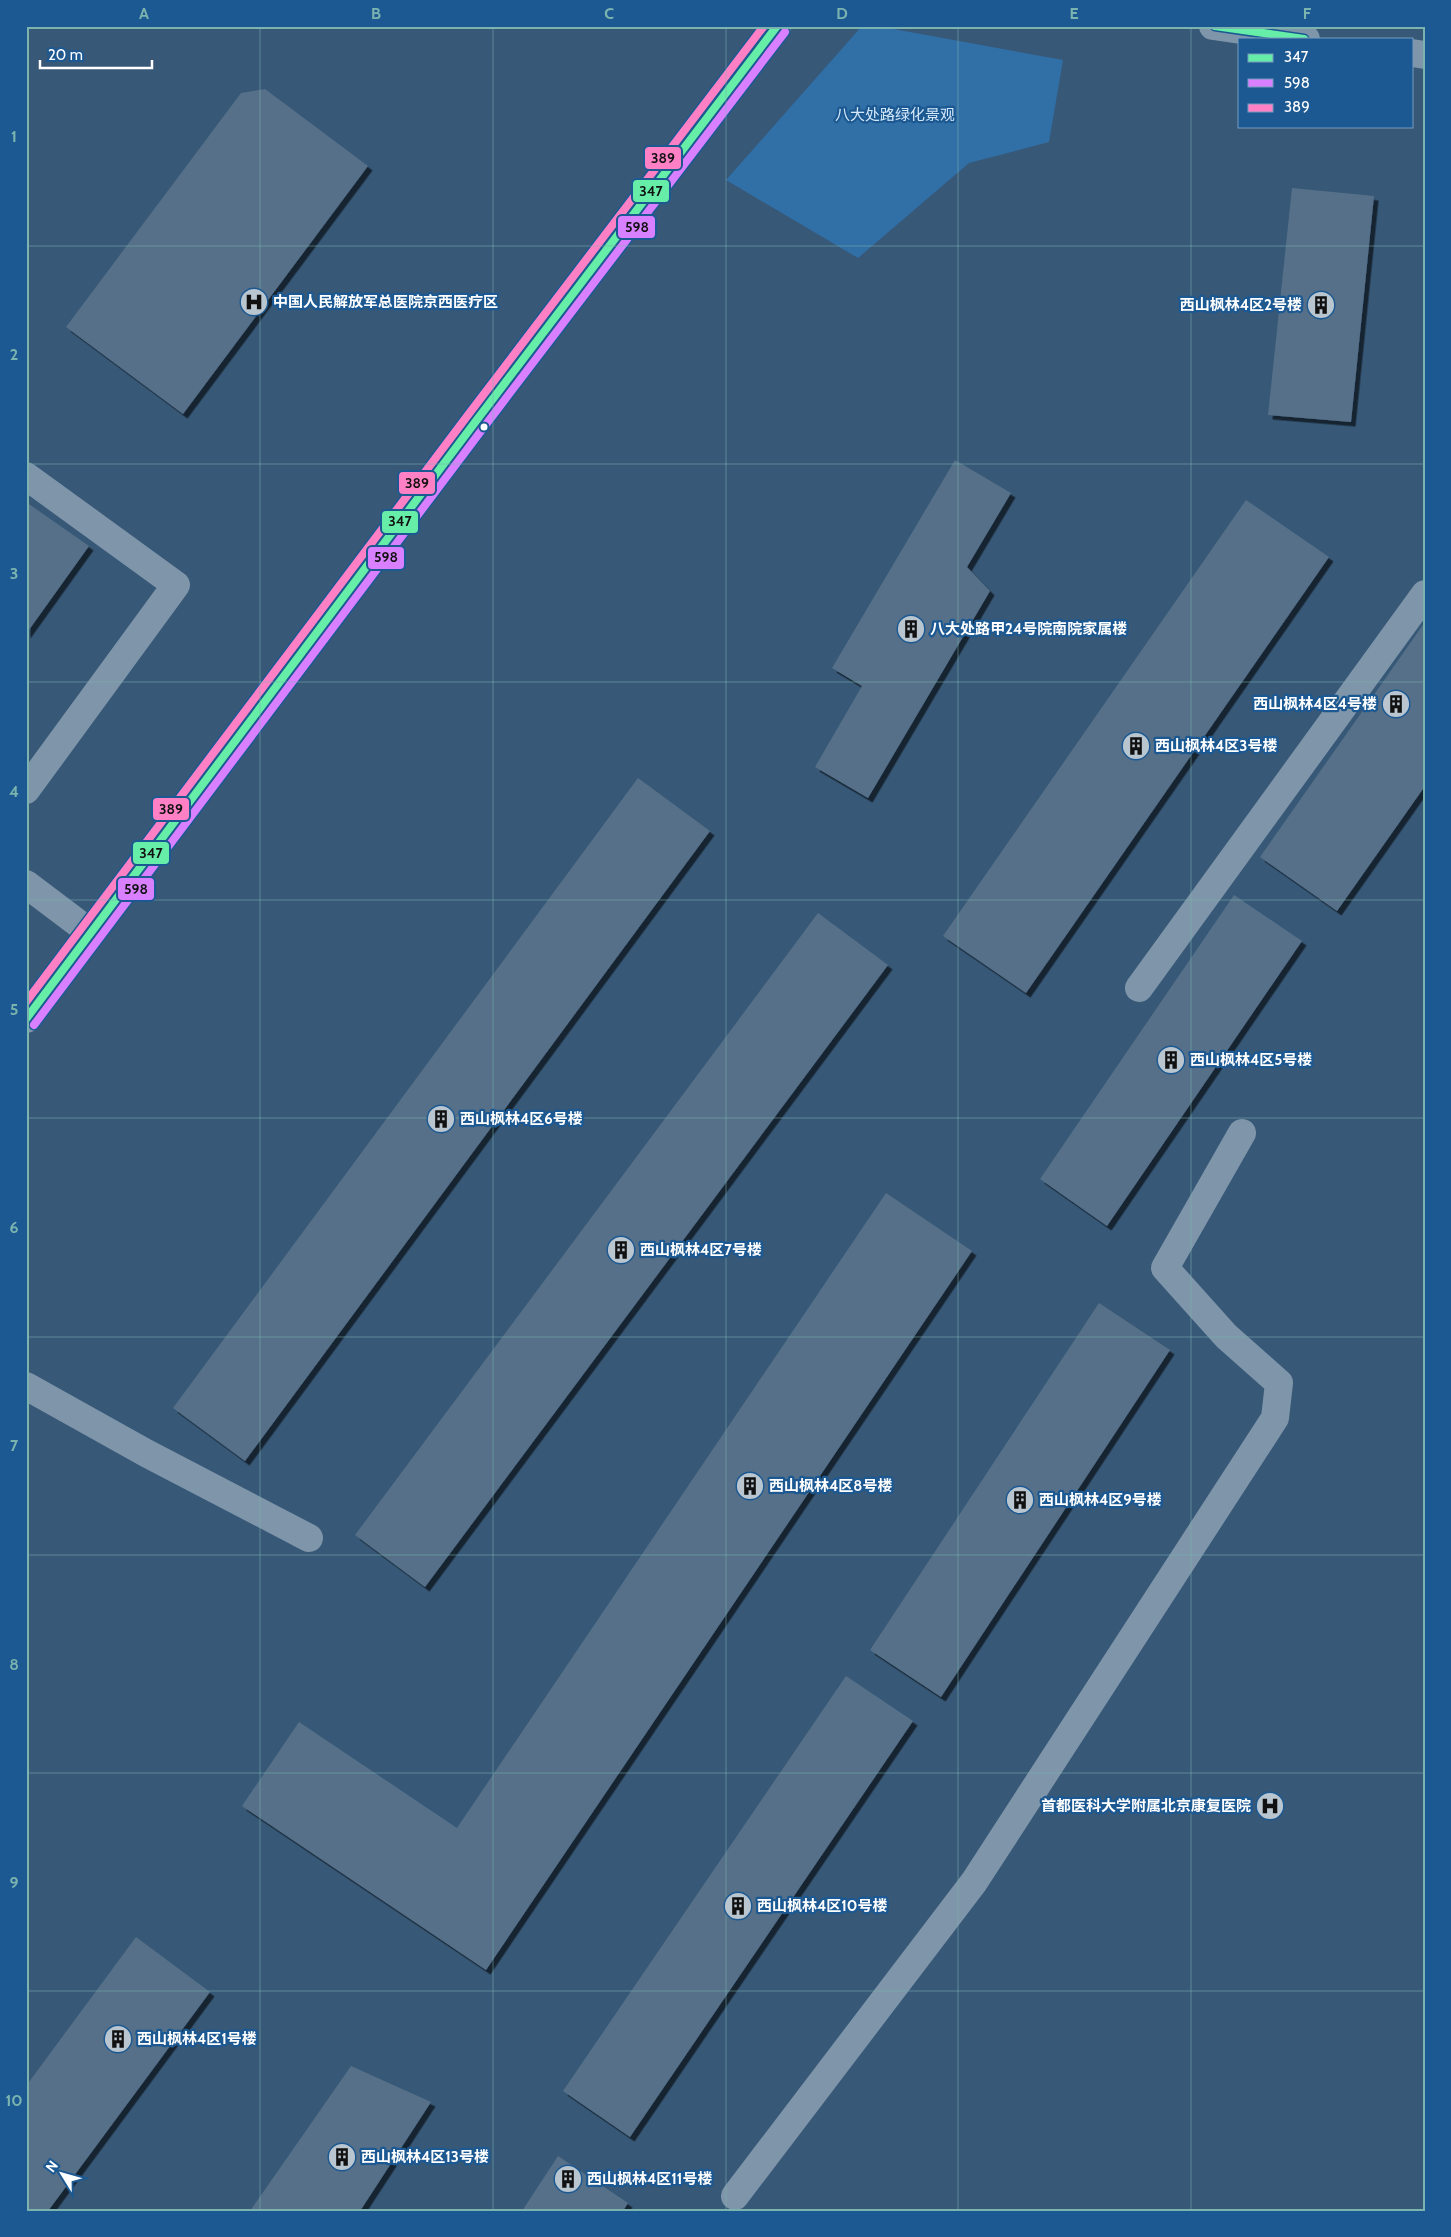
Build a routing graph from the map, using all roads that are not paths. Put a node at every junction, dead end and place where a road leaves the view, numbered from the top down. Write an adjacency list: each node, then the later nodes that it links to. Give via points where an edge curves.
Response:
1 (777, 26): 8 (street)
2 (1213, 26): 3 (street)
3 (1299, 38)
4 (26, 476): 6 (street, via 176,585)
5 (1425, 594): 9 (street)
6 (26, 790)
7 (26, 884): 8 (street)
8 (90, 933): 10 (street)
9 (1139, 988)
10 (26, 1018)
11 (1242, 1133): 14 (street, via 1165,1268 1226,1336 1280,1383 1275,1418 974,1882)
12 (26, 1386): 13 (street)
13 (309, 1538)
14 (735, 2196)

